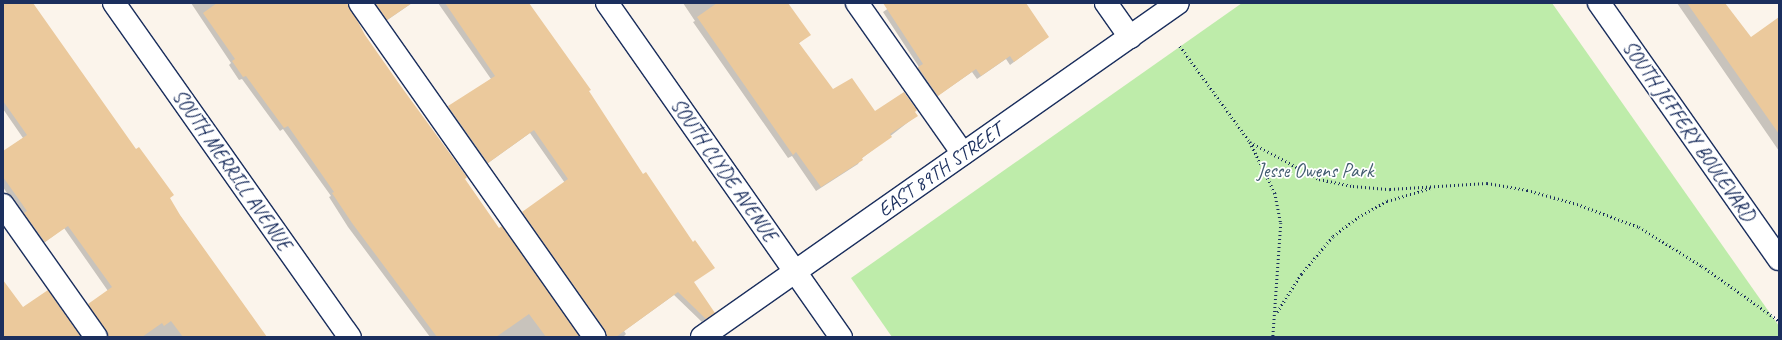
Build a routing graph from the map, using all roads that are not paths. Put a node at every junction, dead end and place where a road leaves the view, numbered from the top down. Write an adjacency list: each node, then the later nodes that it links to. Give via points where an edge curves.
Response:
1 (114, 3): 14 (street, SOUTH MERRILL AVENUE)
2 (360, 3): 15 (street)
3 (607, 3): 12 (street, SOUTH CLYDE AVENUE)
4 (857, 3): 9 (street)
5 (1106, 3): 8 (street)
6 (1178, 3): 8 (street, EAST 89TH STREET)
7 (1599, 3): 11 (street, SOUTH JEFFERY BOULEVARD)
8 (1130, 37): 9 (street, EAST 89TH STREET)
9 (963, 154): 12 (street, EAST 89TH STREET)
10 (3, 205): 13 (street)
11 (1779, 259)
12 (796, 272): 16 (street, EAST 89TH STREET); 17 (street, SOUTH CLYDE AVENUE)
13 (96, 337)
14 (350, 337)
15 (595, 337)
16 (702, 337)
17 (841, 337)

